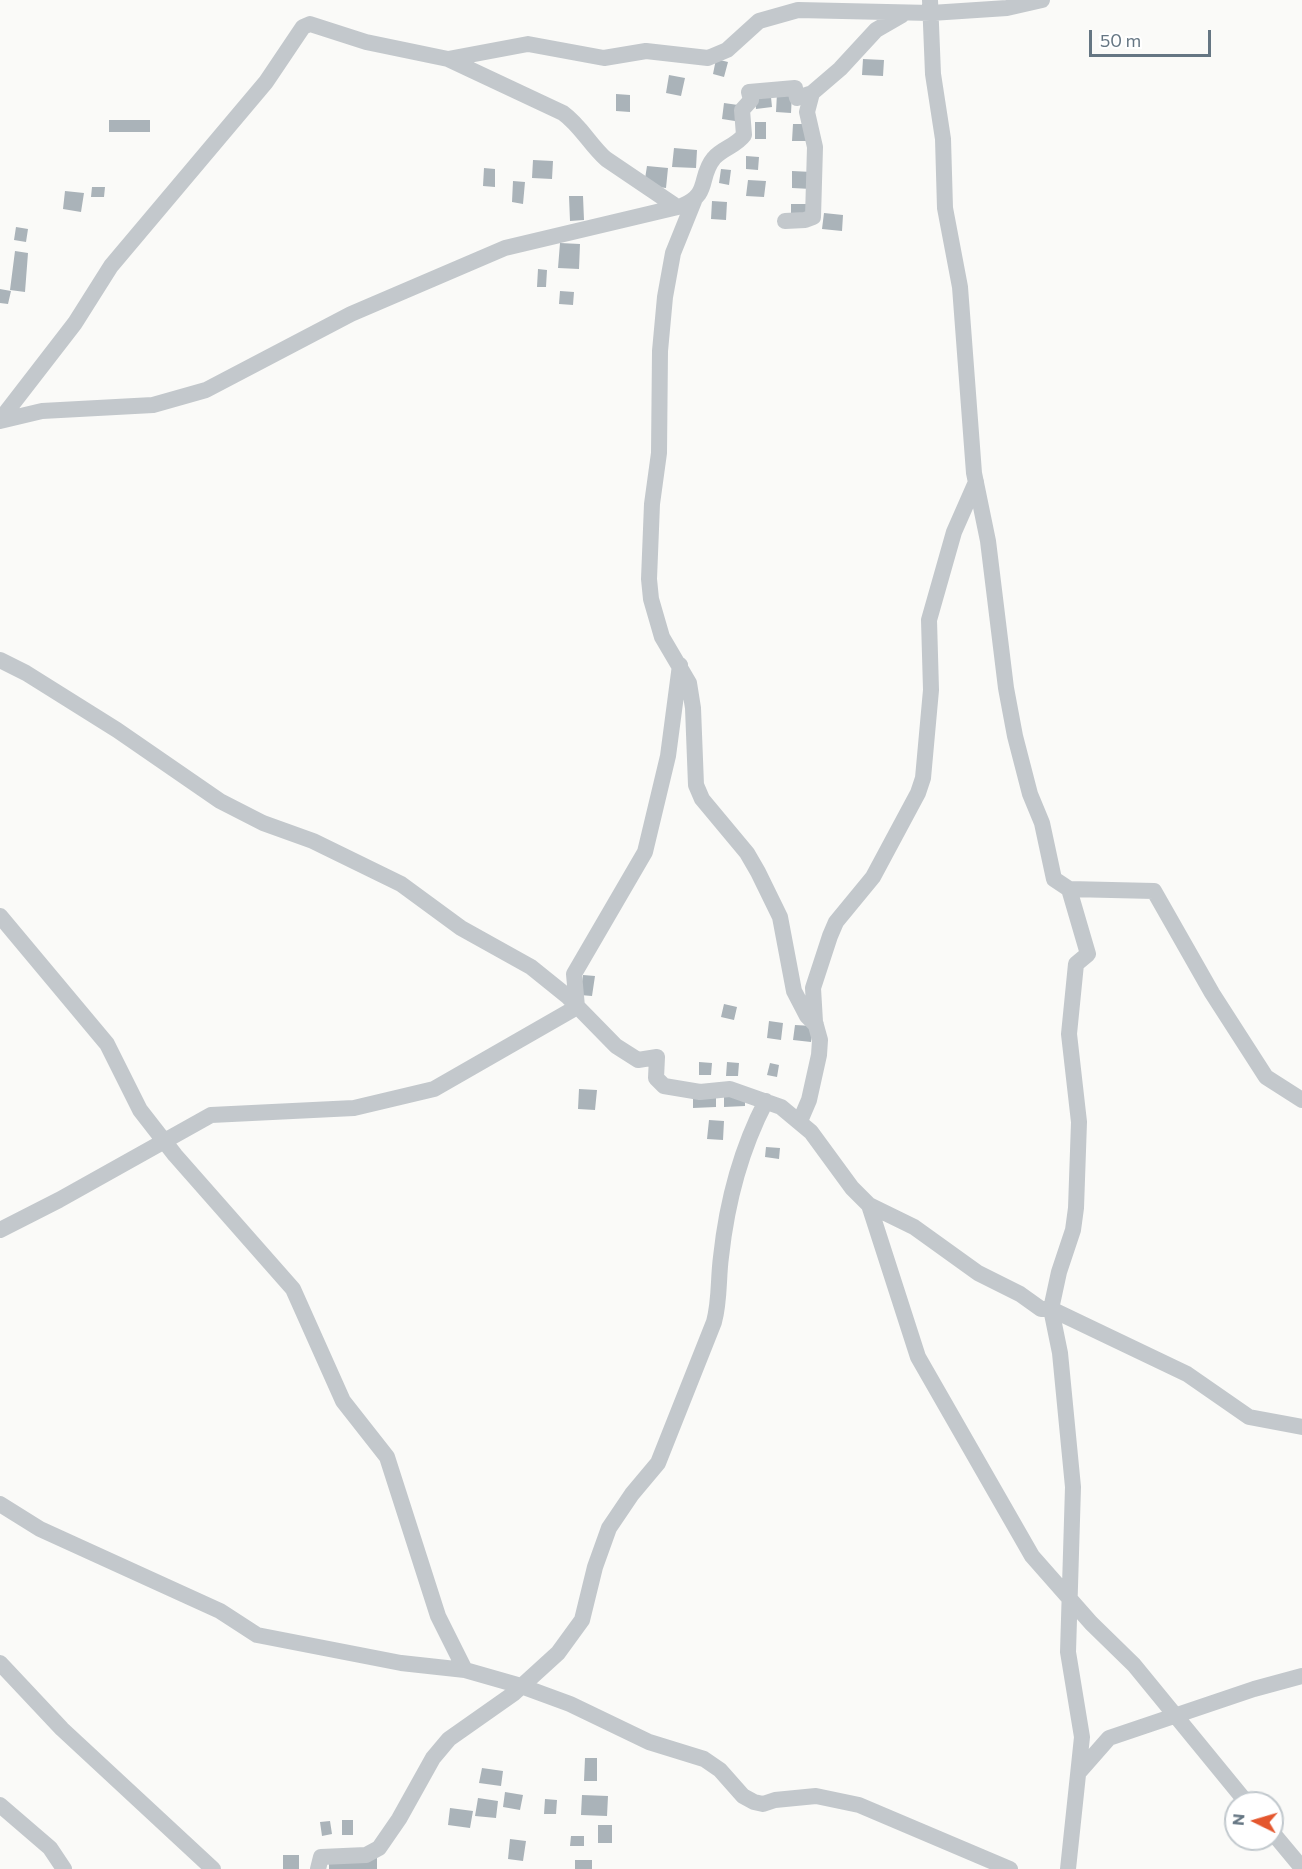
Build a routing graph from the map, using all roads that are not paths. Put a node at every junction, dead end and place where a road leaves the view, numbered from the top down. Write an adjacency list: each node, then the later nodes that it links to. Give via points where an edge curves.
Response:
1 (1042, 0): 2 (street, via 1007,8)
2 (931, 7): 3 (street); 10 (street, via 945,208 960,287)
3 (908, 13): 4 (street, via 798,10 759,21 727,50 708,58 646,51 604,58 528,44); 5 (street, via 876,30)
4 (448, 59): 7 (street, via 563,113 606,159); 9 (street, via 366,42 310,24 303,27 266,82 111,266 75,323)
5 (812, 93): 6 (street, via 797,98 795,88 749,92 751,100 742,110 744,135 713,159 701,194); 8 (street, via 807,112 814,147 813,217)
6 (694, 201): 7 (street); 12 (street, via 672,253 665,297 649,579 662,638)
7 (677, 207): 9 (street, via 505,248 394,293 206,390 174,401 124,409 42,411)
8 (785, 220)
9 (0, 420)
10 (976, 482): 13 (street, via 1015,736 1054,879); 16 (street, via 954,532 930,620 931,690 923,777 873,877 836,922 813,988)
11 (0, 660): 15 (street, via 117,730 220,801 401,884 461,928 531,967)
12 (680, 665): 15 (street, via 668,756 645,852 574,974); 16 (street, via 689,683 693,708 696,785 702,799 758,872 780,917 794,991)
13 (1069, 889): 17 (street, via 1154,891 1266,1077); 23 (street, via 1088,954 1076,964 1070,1018 1079,1122 1076,1208)
14 (0, 916): 20 (street, via 107,1044 140,1110)
15 (577, 1006): 18 (street, via 616,1046 638,1060 657,1057 656,1078 664,1086 700,1092 730,1089); 20 (street, via 434,1089 354,1108 211,1115)
16 (816, 1025): 19 (street, via 819,1055)
17 (1302, 1100)
18 (766, 1101): 19 (street); 30 (street, via 733,1178 714,1322 670,1436 651,1474 609,1528 578,1629)
19 (800, 1121): 21 (street)
20 (164, 1141): 22 (street); 28 (street, via 293,1290 344,1401 387,1457 438,1616)
21 (869, 1205): 23 (street, via 929,1237 978,1273 1041,1309); 26 (street, via 918,1358 1032,1556)
22 (0, 1230)
23 (1051, 1309): 24 (street, via 1187,1374 1249,1417); 26 (street, via 1060,1353 1073,1487)
24 (1302, 1427)
25 (0, 1504): 28 (street, via 40,1529 220,1611 257,1635 401,1663)
26 (1068, 1598): 31 (street, via 1134,1665); 32 (street, via 1068,1652 1082,1737)
27 (0, 1663): 38 (street, via 62,1729)
28 (465, 1670): 30 (street)
29 (1302, 1676): 31 (street)
30 (521, 1686): 39 (street, via 449,1739 433,1758 379,1848 366,1855 321,1857); 40 (street, via 570,1704 649,1742 704,1759 754,1802 816,1796 836,1799)
31 (1175, 1715): 32 (street, via 1109,1738); 33 (street)
32 (1079, 1772): 41 (street)
33 (1237, 1791)
34 (0, 1805): 37 (street, via 50,1848)
35 (1284, 1846): 36 (street)
36 (1302, 1868)
37 (64, 1869)
38 (213, 1869)
39 (318, 1869)
40 (1010, 1869)
41 (1068, 1869)

